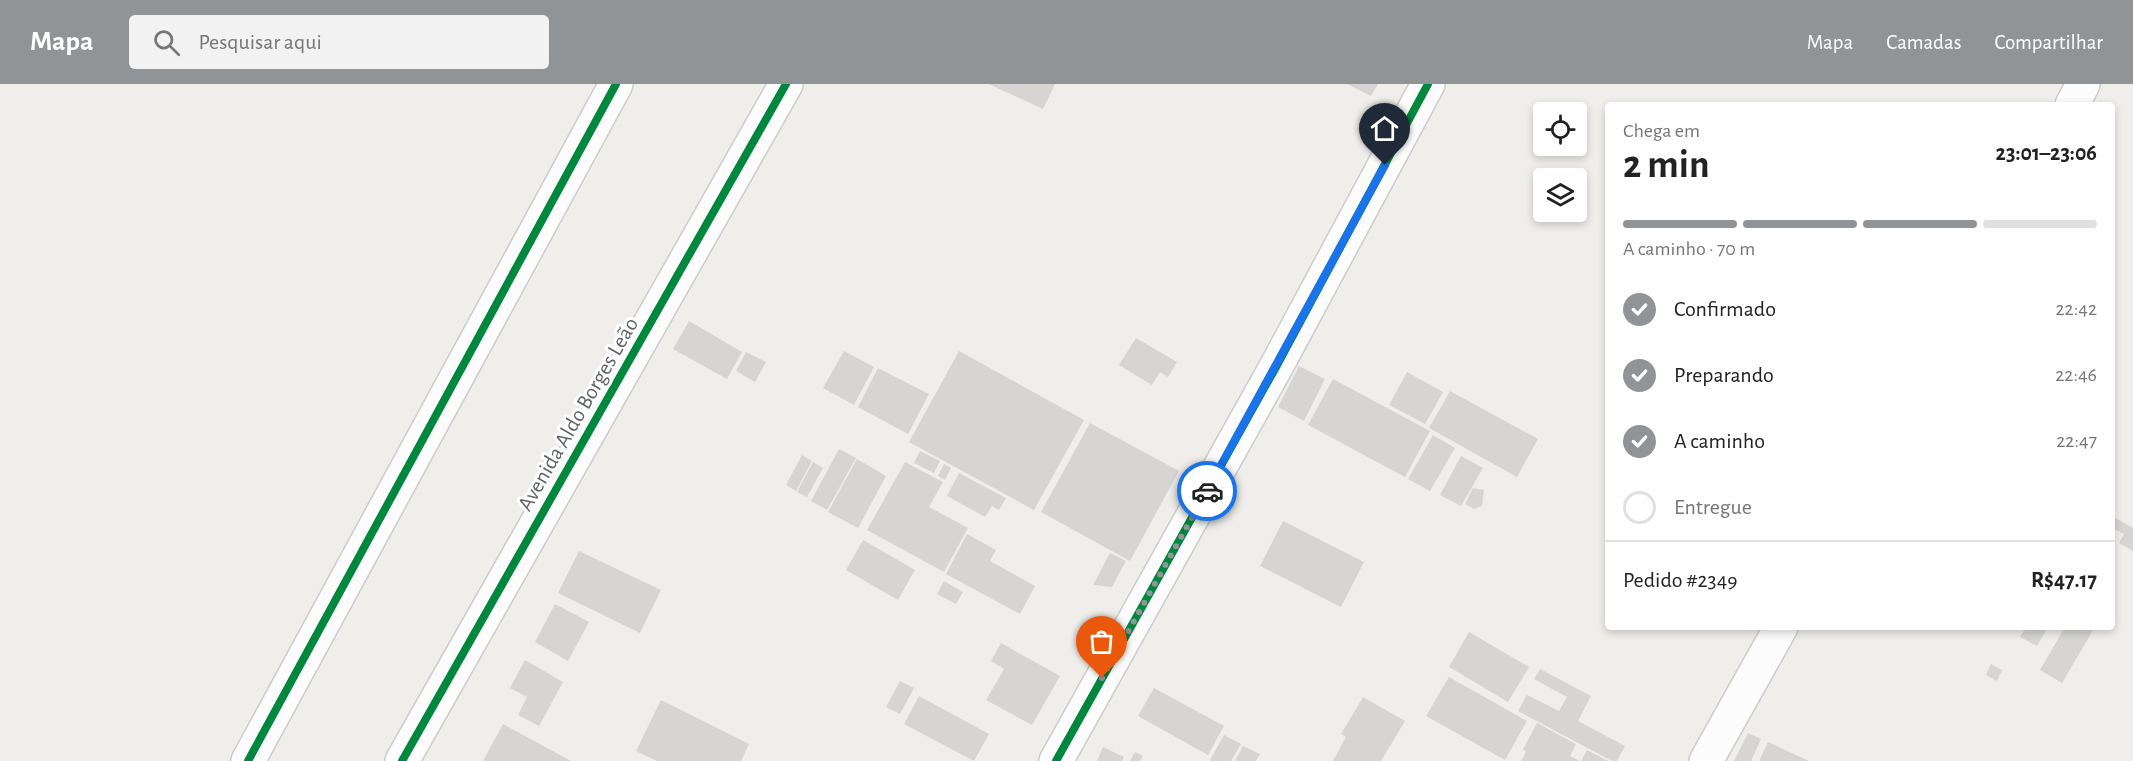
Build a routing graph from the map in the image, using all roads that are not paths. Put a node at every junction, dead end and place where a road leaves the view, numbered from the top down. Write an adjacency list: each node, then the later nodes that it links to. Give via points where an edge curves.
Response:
1 (616, 84): 7 (street)
2 (786, 84): 8 (street, Avenida Aldo Borges Leão)
3 (1428, 84): 9 (street, via 1276,367)
4 (2083, 84): 5 (street)
5 (2074, 102)
6 (1779, 630): 10 (street)
7 (248, 761)
8 (402, 761)
9 (1056, 761)
10 (1706, 761)

